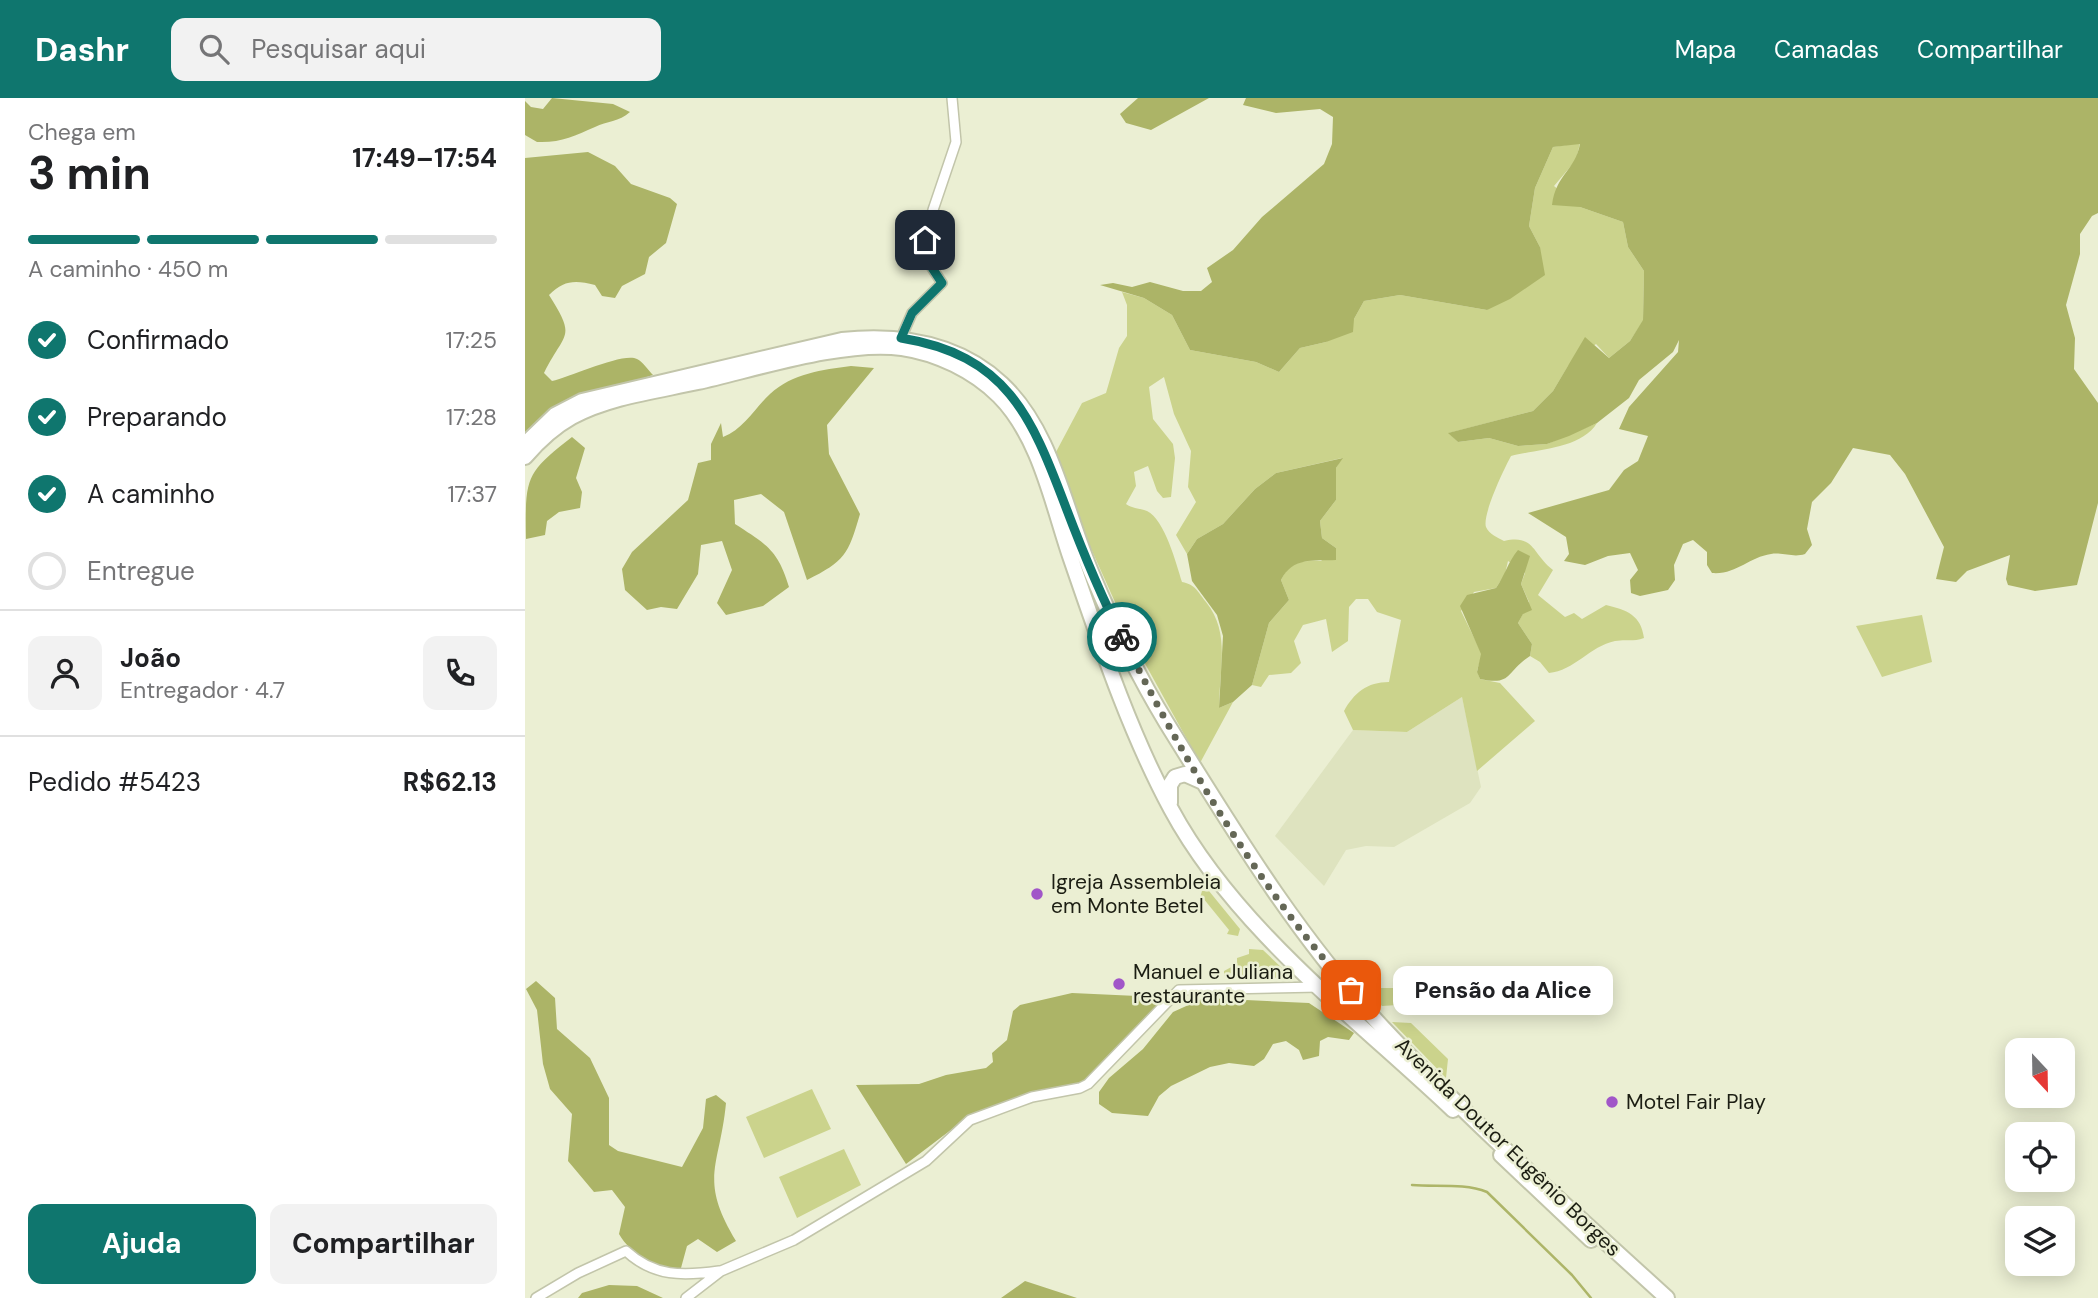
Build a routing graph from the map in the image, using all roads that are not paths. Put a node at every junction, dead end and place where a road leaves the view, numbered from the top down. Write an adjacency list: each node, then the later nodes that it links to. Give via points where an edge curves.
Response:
1 (952, 98): 2 (street, via 956,142 923,254 942,283 912,313)
2 (901, 338): 3 (highway, Avenida Doutor Eugênio Borges, via 842,340 606,394 555,415); 5 (highway, Avenida Doutor Eugênio Borges, via 946,348 1002,384 1020,406 1049,457 1109,610 1164,719)
3 (525, 444)
4 (525, 457): 6 (highway, Avenida Doutor Eugênio Borges, via 552,430 593,408 808,358 900,348 956,366 1002,399 1030,444 1127,711)
5 (1203, 782): 6 (highway, via 1185,774 1175,777 1170,785); 12 (highway, Avenida Doutor Eugênio Borges, via 1304,933 1383,1029)
6 (1170, 808): 7 (highway, Avenida Doutor Eugênio Borges, via 1197,852 1248,915)
7 (1319, 987): 8 (street, via 1179,990 1088,1084 1032,1097 970,1120 926,1161 793,1240); 11 (highway, Avenida Doutor Eugênio Borges)
8 (721, 1270): 9 (street, via 698,1274 656,1271 626,1251); 10 (street)
9 (536, 1298)
10 (686, 1298)
11 (1653, 1298)
12 (1667, 1298)

